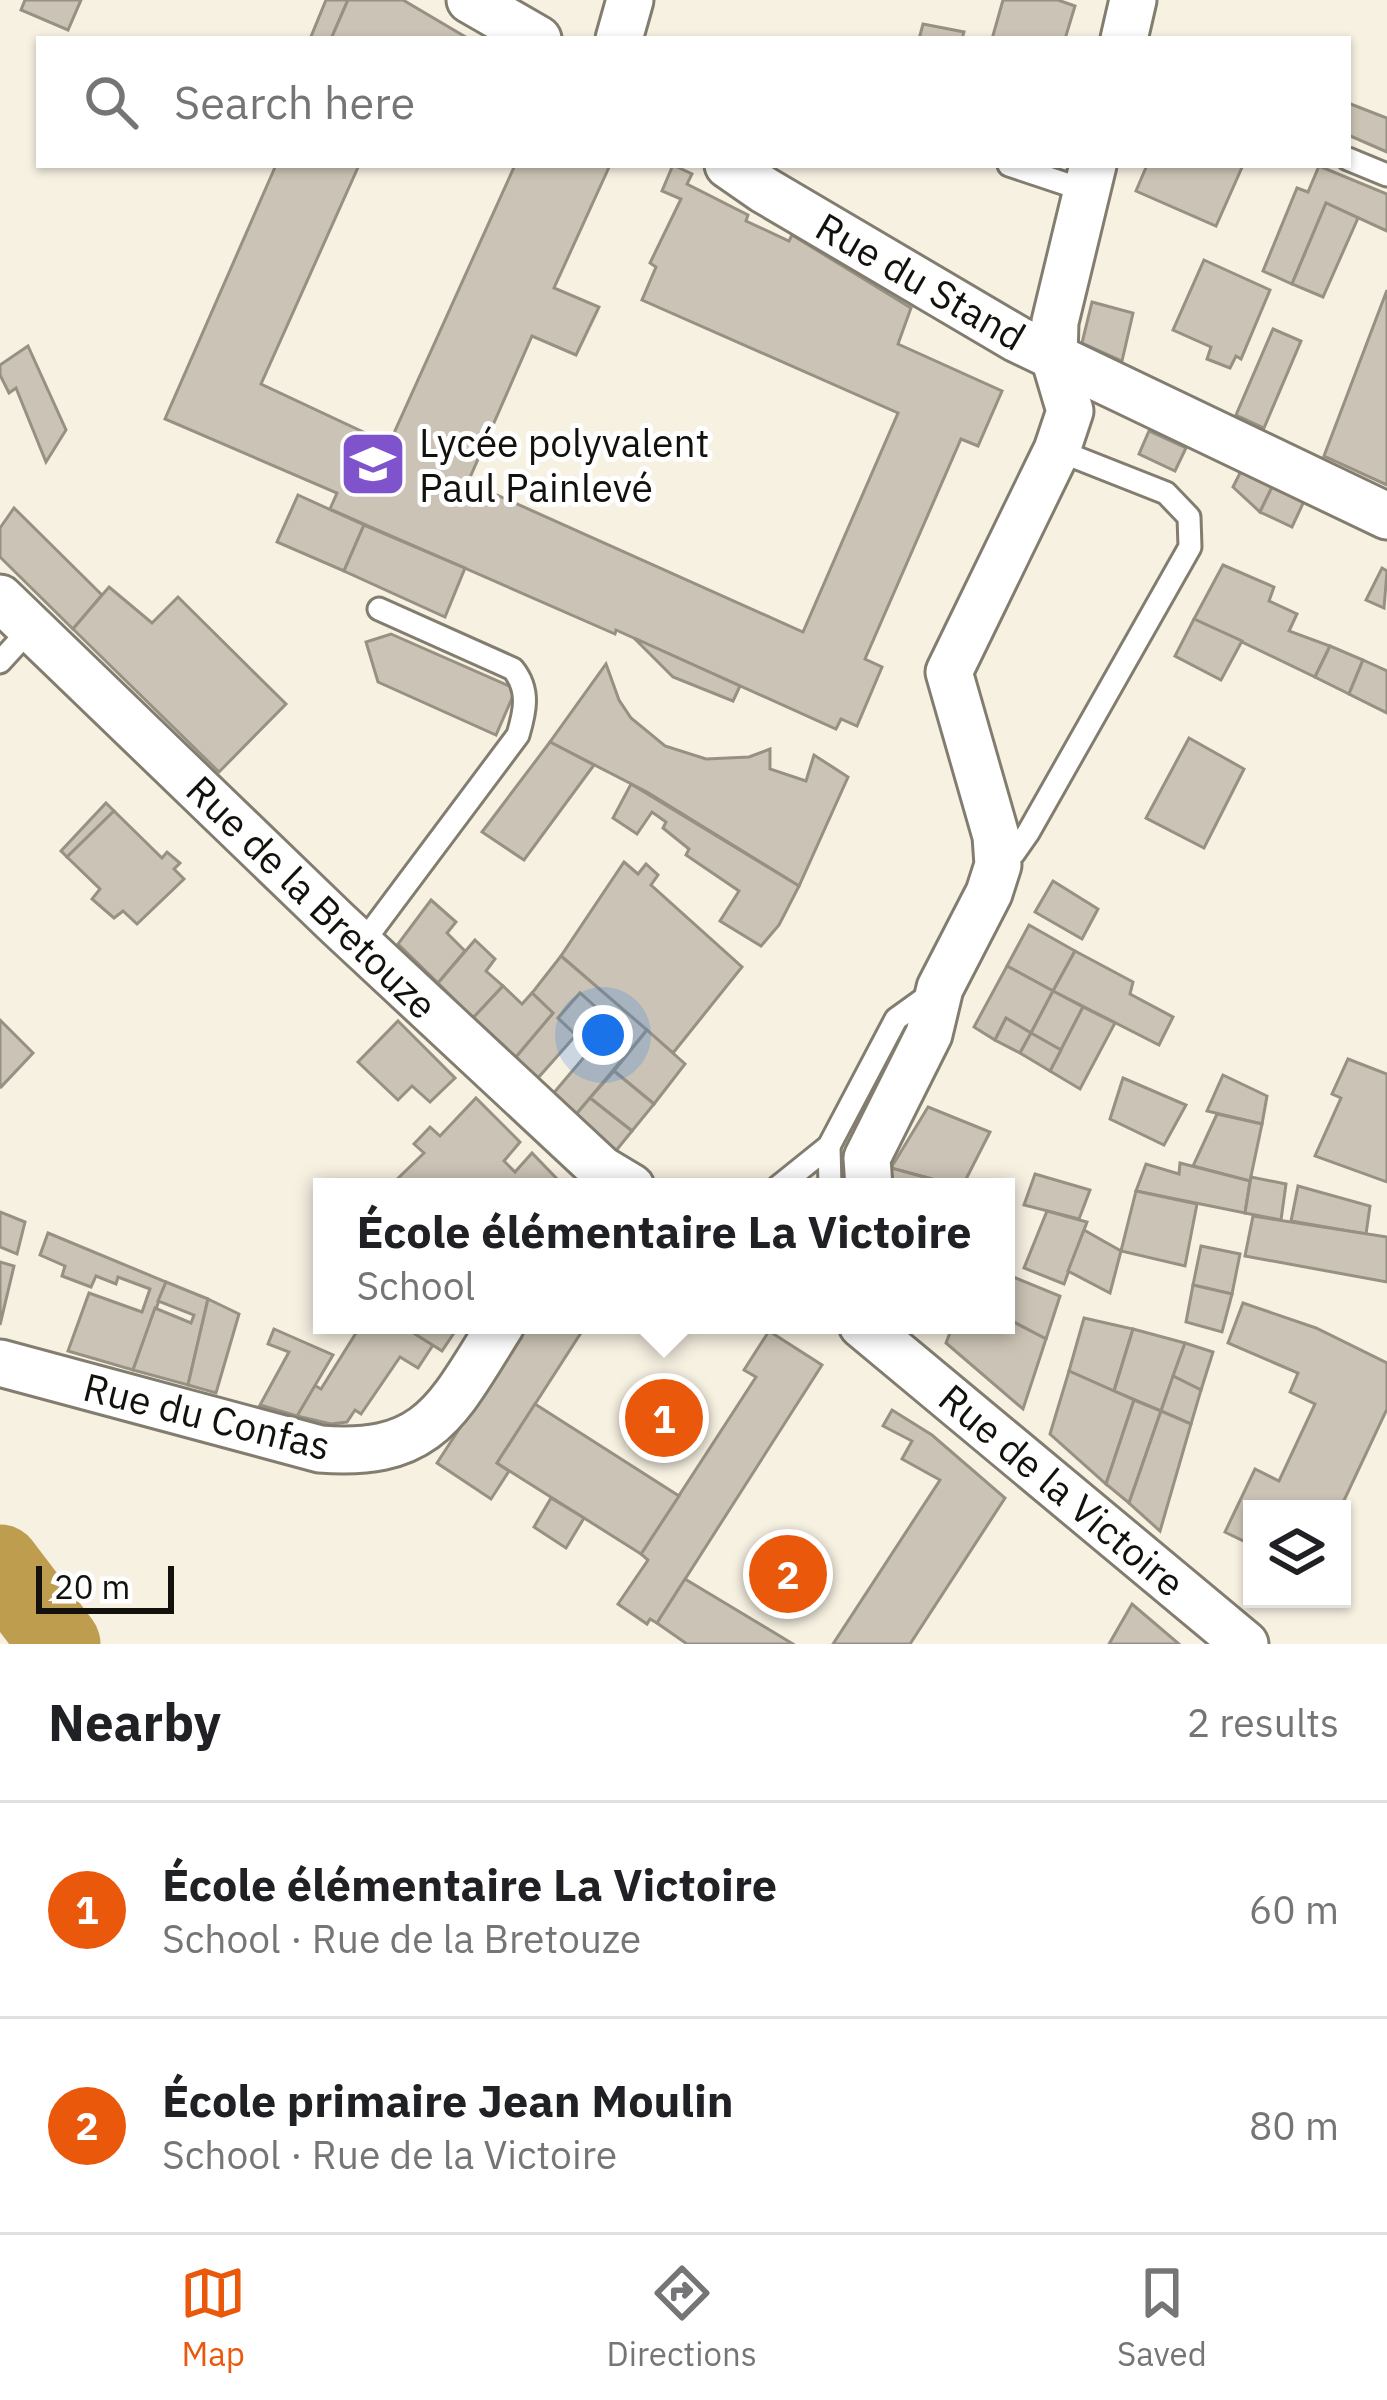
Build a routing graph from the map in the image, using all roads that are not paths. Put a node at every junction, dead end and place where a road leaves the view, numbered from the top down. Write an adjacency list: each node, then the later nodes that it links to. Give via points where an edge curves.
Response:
1 (470, 0): 4 (street)
2 (630, 0): 5 (street)
3 (1133, 0): 6 (street)
4 (533, 36)
5 (621, 36)
6 (1125, 36)
7 (1351, 160): 10 (lane)
8 (733, 168): 12 (street, Rue du Stand)
9 (1028, 168): 11 (lane)
10 (1387, 175)
11 (1090, 178): 12 (street)
12 (1054, 357): 13 (street, via 1070,411); 14 (street, Rue du Stand)
13 (1057, 450): 18 (street, via 949,672); 18 (lane, via 1166,493 1189,517 1190,547 1028,833)
14 (1387, 516)
15 (380, 610): 19 (lane, via 513,669 525,694 518,735)
16 (16, 613): 17 (lane); 19 (street, Rue de la Bretouze)
17 (0, 662)
18 (998, 866): 20 (street)
19 (361, 945): 22 (street, Rue de la Bretouze)
20 (940, 988): 21 (lane, via 896,1019); 25 (street, via 929,1034 867,1158)
21 (829, 1146): 23 (lane); 24 (lane)
22 (604, 1178)
23 (789, 1178)
24 (830, 1178)
25 (868, 1178)
26 (495, 1334): 28 (street, Rue du Confas, via 448,1409 425,1430 360,1452)
27 (879, 1334): 29 (street, Rue de la Victoire)
28 (0, 1363)
29 (1245, 1644)

